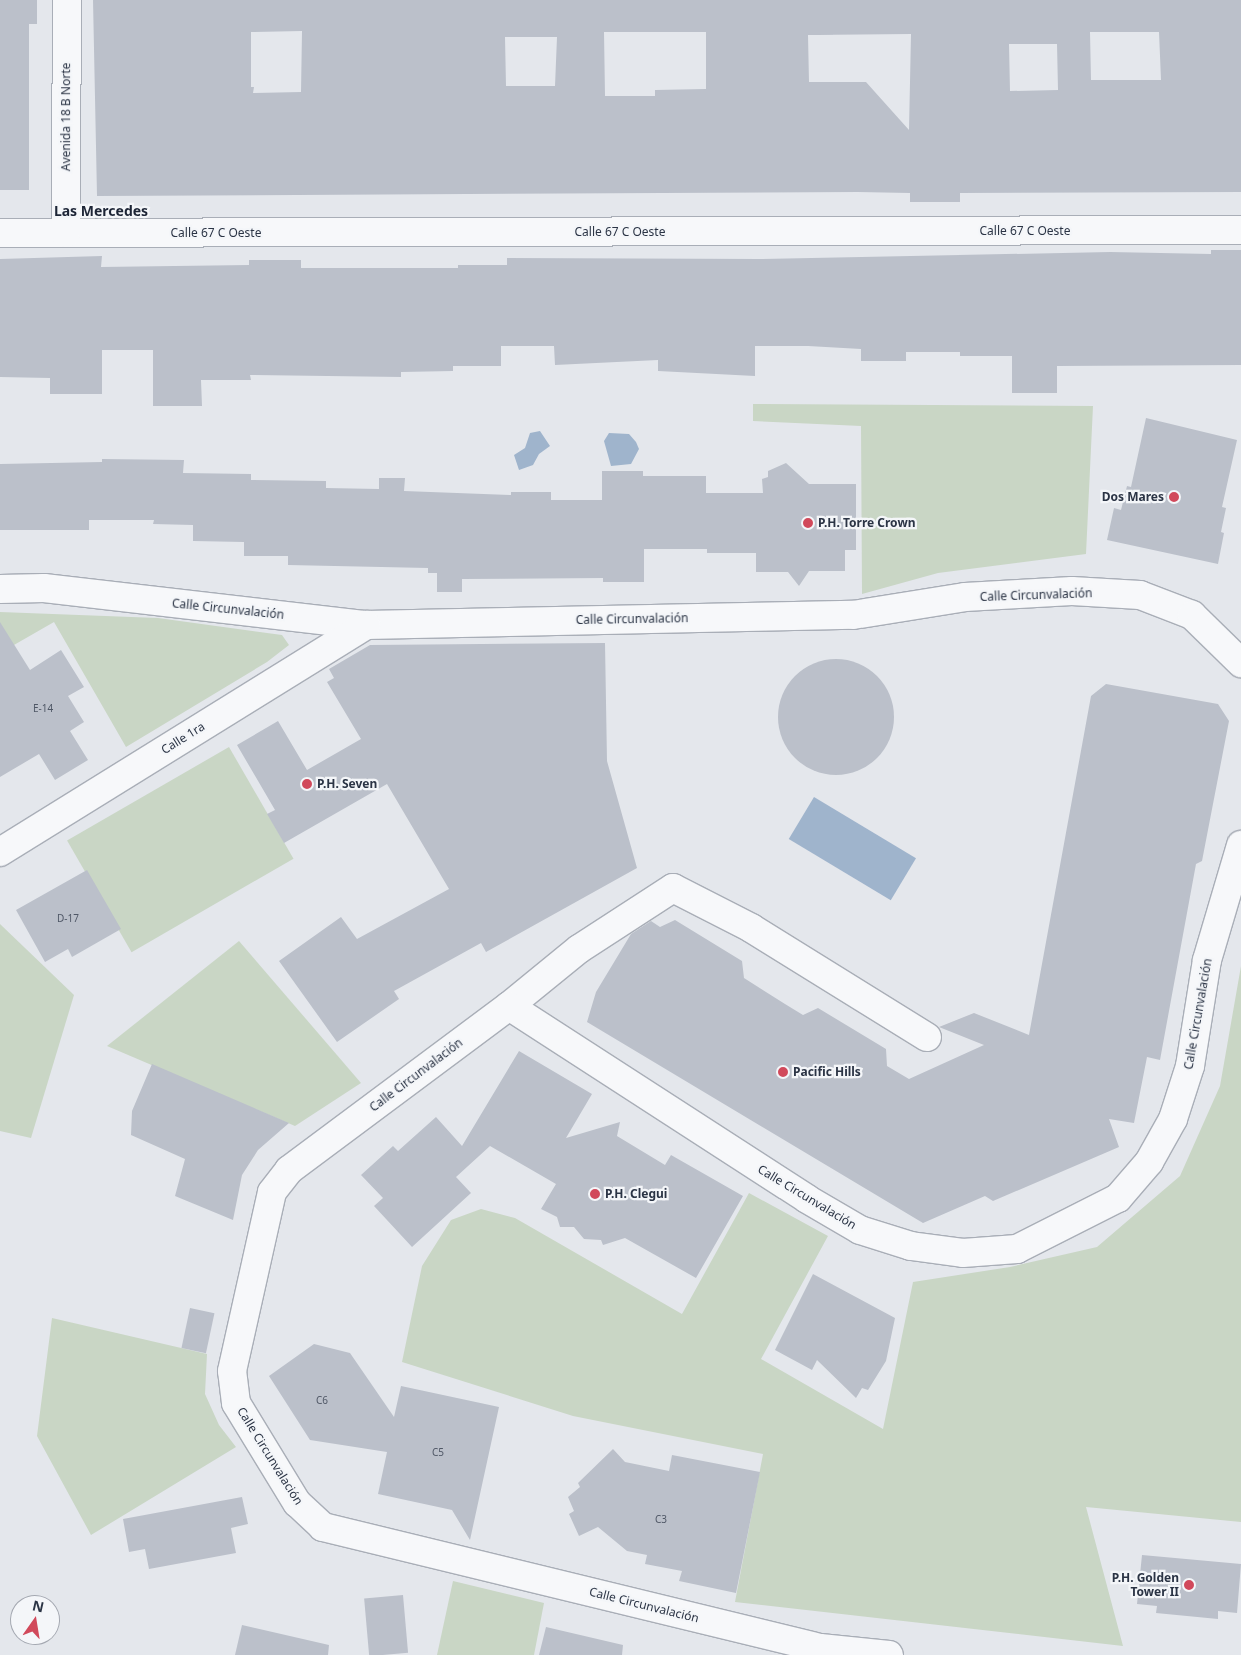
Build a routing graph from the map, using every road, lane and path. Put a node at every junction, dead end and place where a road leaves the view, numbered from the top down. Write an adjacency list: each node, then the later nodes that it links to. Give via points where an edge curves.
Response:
1 (67, 0): 4 (street, Avenida 18 B Norte)
2 (1241, 230): 4 (street, Calle 67 C Oeste)
3 (0, 233): 4 (street, Calle 67 C Oeste)
4 (66, 233)
5 (0, 589): 6 (street, Calle Circunvalación, via 44,588)
6 (366, 624): 7 (street, Calle Circunvalación, via 853,615 965,597 1072,591 1140,595 1192,615); 9 (street, Calle 1ra)
7 (1241, 664)
8 (1241, 845): 10 (street, Calle Circunvalación, via 1207,960 1190,1066 1173,1119 1149,1162 1118,1198 1017,1249 963,1253 912,1246 860,1230)
9 (0, 852)
10 (509, 1006): 11 (street, Calle Circunvalación, via 579,949 673,888 751,928); 12 (street, Calle Circunvalación, via 290,1170 272,1192 232,1371 236,1403 297,1503 323,1527)
11 (927, 1037)
12 (817, 1651): 13 (street, Calle Circunvalación)
13 (889, 1655)

